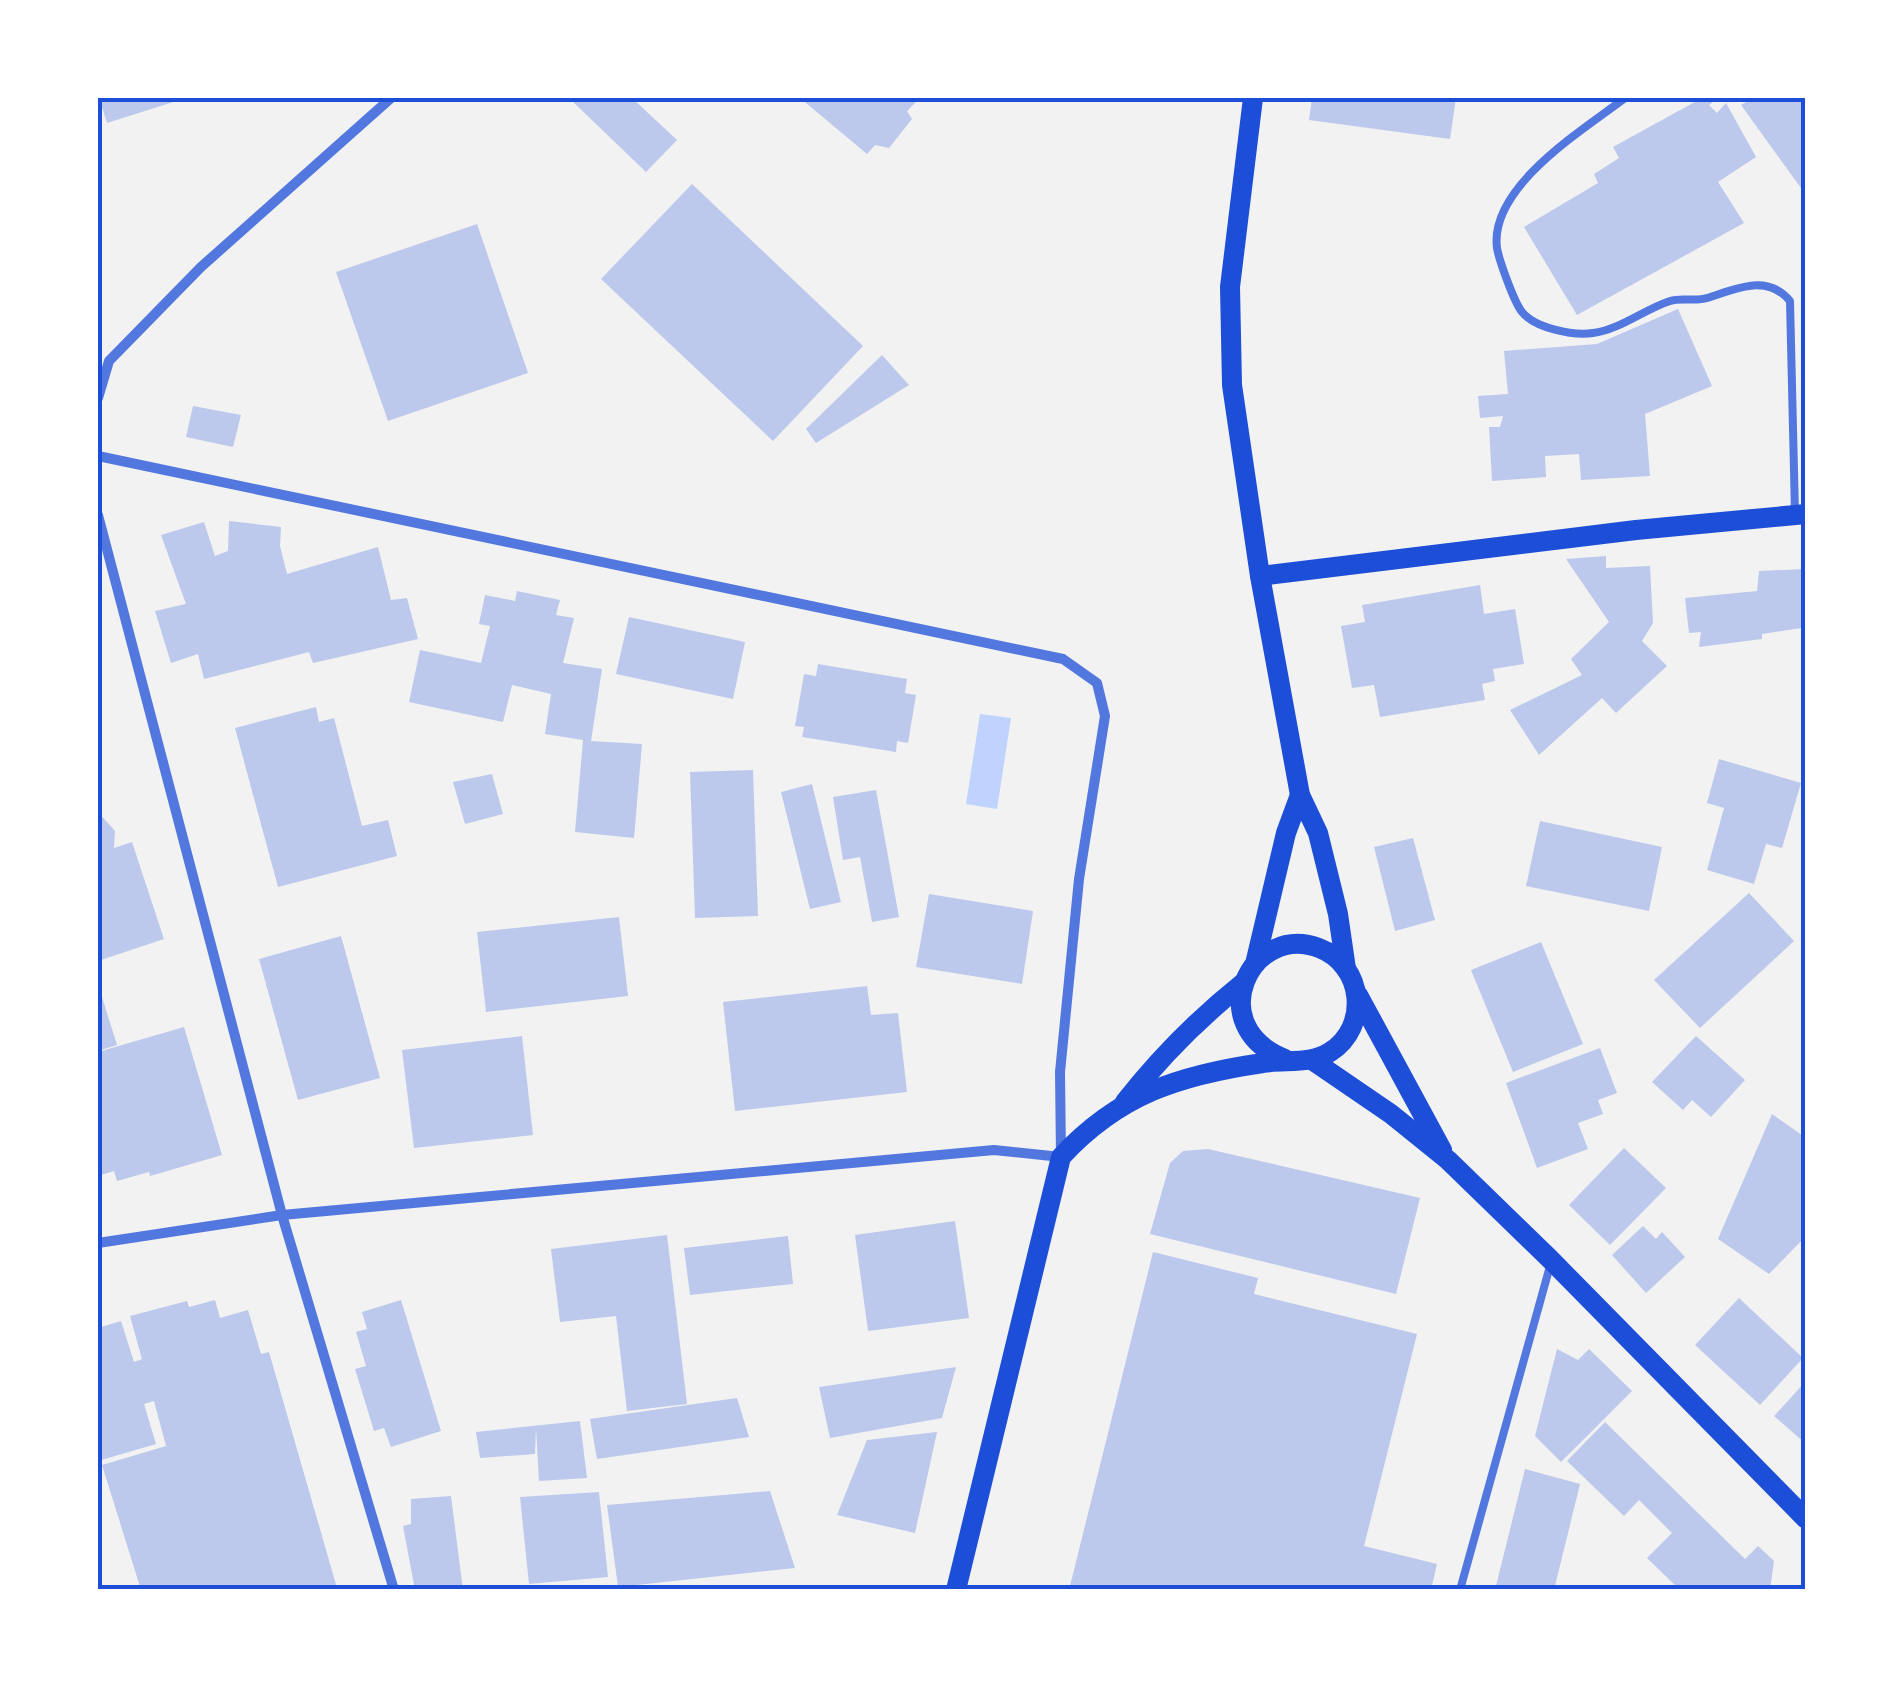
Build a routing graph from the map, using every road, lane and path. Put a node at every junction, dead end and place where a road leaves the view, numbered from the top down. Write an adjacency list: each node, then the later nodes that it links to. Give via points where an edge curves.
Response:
1 (390, 98): 4 (street, via 135,334 109,361)
2 (1253, 98): 8 (main road, via 1228,337)
3 (1625, 98): 7 (lane, via 1535,168 1508,201 1497,250 1521,311 1536,322 1595,333 1673,299 1704,300 1742,286 1781,290 1790,301)
4 (98, 398)
5 (98, 456): 17 (street, via 1063,659 1097,683 1105,716 1077,898 1060,1072)
6 (98, 514): 19 (street)
7 (1800, 514): 8 (main road)
8 (1260, 576): 9 (main road)
9 (1300, 795): 10 (main road); 11 (main road, via 1318,833)
10 (1255, 964): 11 (main road, via 1284,946 1302,944 1334,956); 12 (main road)
11 (1346, 969): 13 (main road)
12 (1243, 983): 14 (main road, via 1243,1022 1267,1052); 16 (main road, via 1161,1055)
13 (1356, 993): 15 (main road, via 1357,1011 1342,1042); 18 (main road)
14 (1285, 1060): 15 (main road); 16 (main road, via 1172,1083)
15 (1312, 1060): 18 (main road)
16 (1124, 1103): 17 (main road)
17 (1061, 1157): 19 (street, via 994,1150); 23 (main road)
18 (1448, 1160): 21 (main road)
19 (282, 1215): 20 (street); 24 (street)
20 (98, 1243)
21 (1552, 1260): 22 (main road); 27 (lane)
22 (1806, 1519)
23 (962, 1565): 25 (main road); 26 (main road)
24 (394, 1590)
25 (939, 1590)
26 (956, 1590)
27 (1460, 1590)

